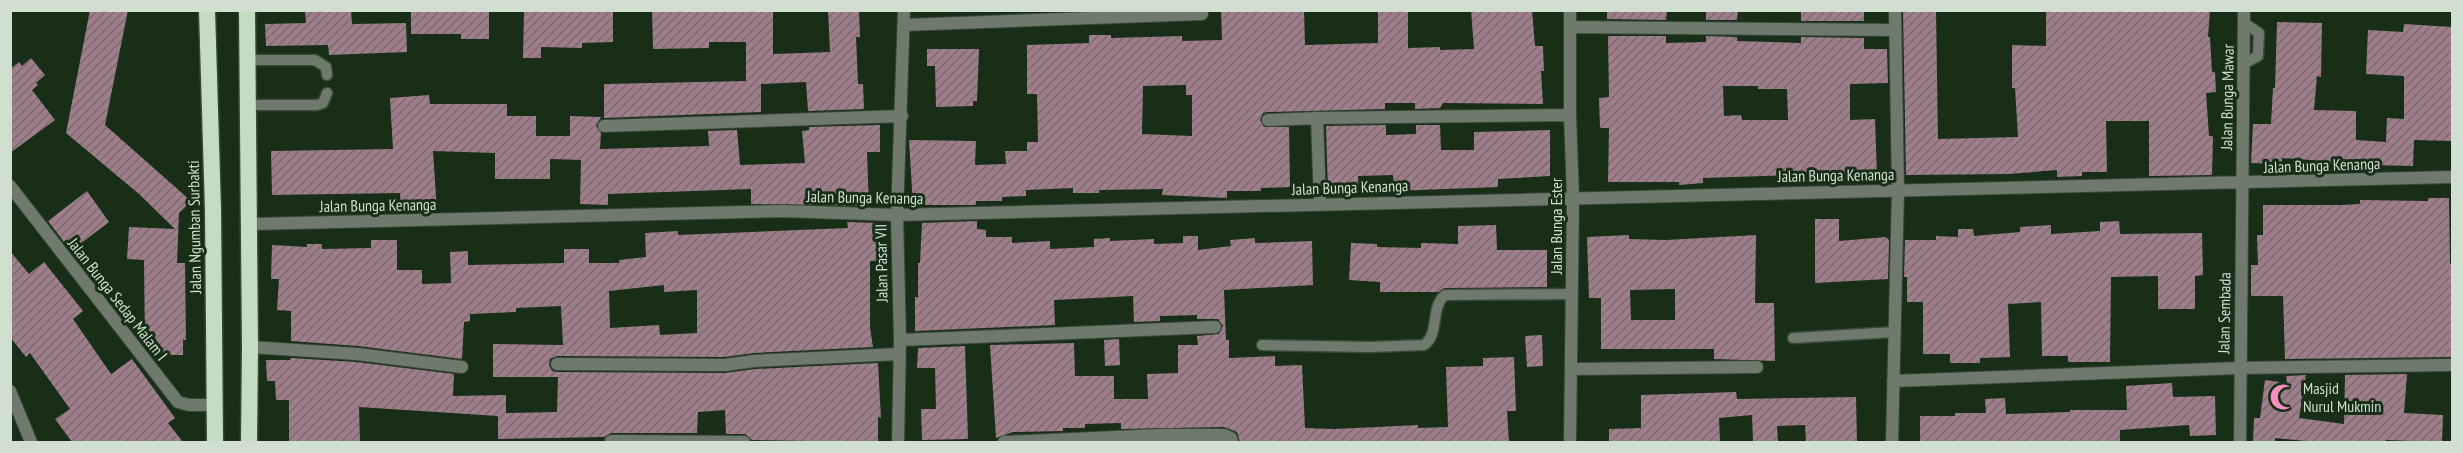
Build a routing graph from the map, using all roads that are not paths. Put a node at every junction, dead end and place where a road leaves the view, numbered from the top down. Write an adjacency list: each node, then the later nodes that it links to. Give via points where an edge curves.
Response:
1 (207, 10): 44 (highway, Jalan Ngumban Surbakti)
2 (247, 10): 11 (highway)
3 (904, 10): 8 (street, Jalan Pasar VII)
4 (1570, 10): 9 (street, Jalan Bunga Ester)
5 (1895, 10): 10 (street)
6 (1202, 14): 8 (street)
7 (2244, 17): 21 (street, Jalan Bunga Mawar)
8 (904, 26): 16 (street, Jalan Pasar VII)
9 (1570, 27): 10 (street); 15 (street, Jalan Bunga Ester)
10 (1895, 30): 23 (street)
11 (248, 60): 12 (lane, via 315,60 326,67); 14 (highway)
12 (327, 75)
13 (327, 93): 14 (lane, via 323,103 317,105)
14 (248, 105): 27 (highway)
15 (1570, 115): 17 (street); 24 (street, Jalan Bunga Ester)
16 (902, 116): 19 (street); 26 (street, Jalan Pasar VII)
17 (1317, 118): 18 (street); 25 (street)
18 (1268, 120)
19 (604, 126)
20 (2452, 177): 21 (street, Jalan Bunga Kenanga)
21 (2243, 184): 23 (street, Jalan Bunga Kenanga); 40 (street, Jalan Sembada)
22 (10, 186): 44 (street, Jalan Bunga Sedap Malam I, via 178,402)
23 (1898, 190): 24 (street, Jalan Bunga Kenanga); 30 (street)
24 (1573, 197): 25 (street, Jalan Bunga Kenanga); 28 (street, Jalan Bunga Ester)
25 (1320, 204): 26 (street, Jalan Bunga Kenanga)
26 (897, 215): 27 (street, Jalan Bunga Kenanga, via 782,211); 32 (street, Jalan Pasar VII)
27 (249, 224): 34 (highway)
28 (1572, 294): 33 (lane, via 1445,294 1438,304 1432,336 1424,345); 41 (street, Jalan Bunga Ester)
29 (1215, 327): 32 (street)
30 (1895, 333): 31 (lane); 42 (street)
31 (1793, 338)
32 (900, 340): 35 (street, Jalan Pasar VII)
33 (1262, 345)
34 (250, 348): 39 (street, via 357,354); 48 (highway)
35 (899, 354): 36 (street, via 725,365); 50 (street, Jalan Pasar VII)
36 (557, 364)
37 (2452, 365): 40 (street)
38 (1757, 367): 41 (street)
39 (462, 368)
40 (2239, 368): 42 (street); 55 (street, Jalan Sembada)
41 (1572, 369): 53 (street, Jalan Bunga Ester)
42 (1893, 381): 54 (street)
43 (10, 391): 46 (street)
44 (214, 405): 47 (highway, Jalan Ngumban Surbakti)
45 (611, 441): 49 (street)
46 (31, 442)
47 (215, 442)
48 (249, 442)
49 (744, 442)
50 (898, 442)
51 (1004, 442): 52 (street, via 1160,435 1224,435 1232,438)
52 (1232, 442)
53 (1570, 442)
54 (1893, 442)
55 (2240, 442)

